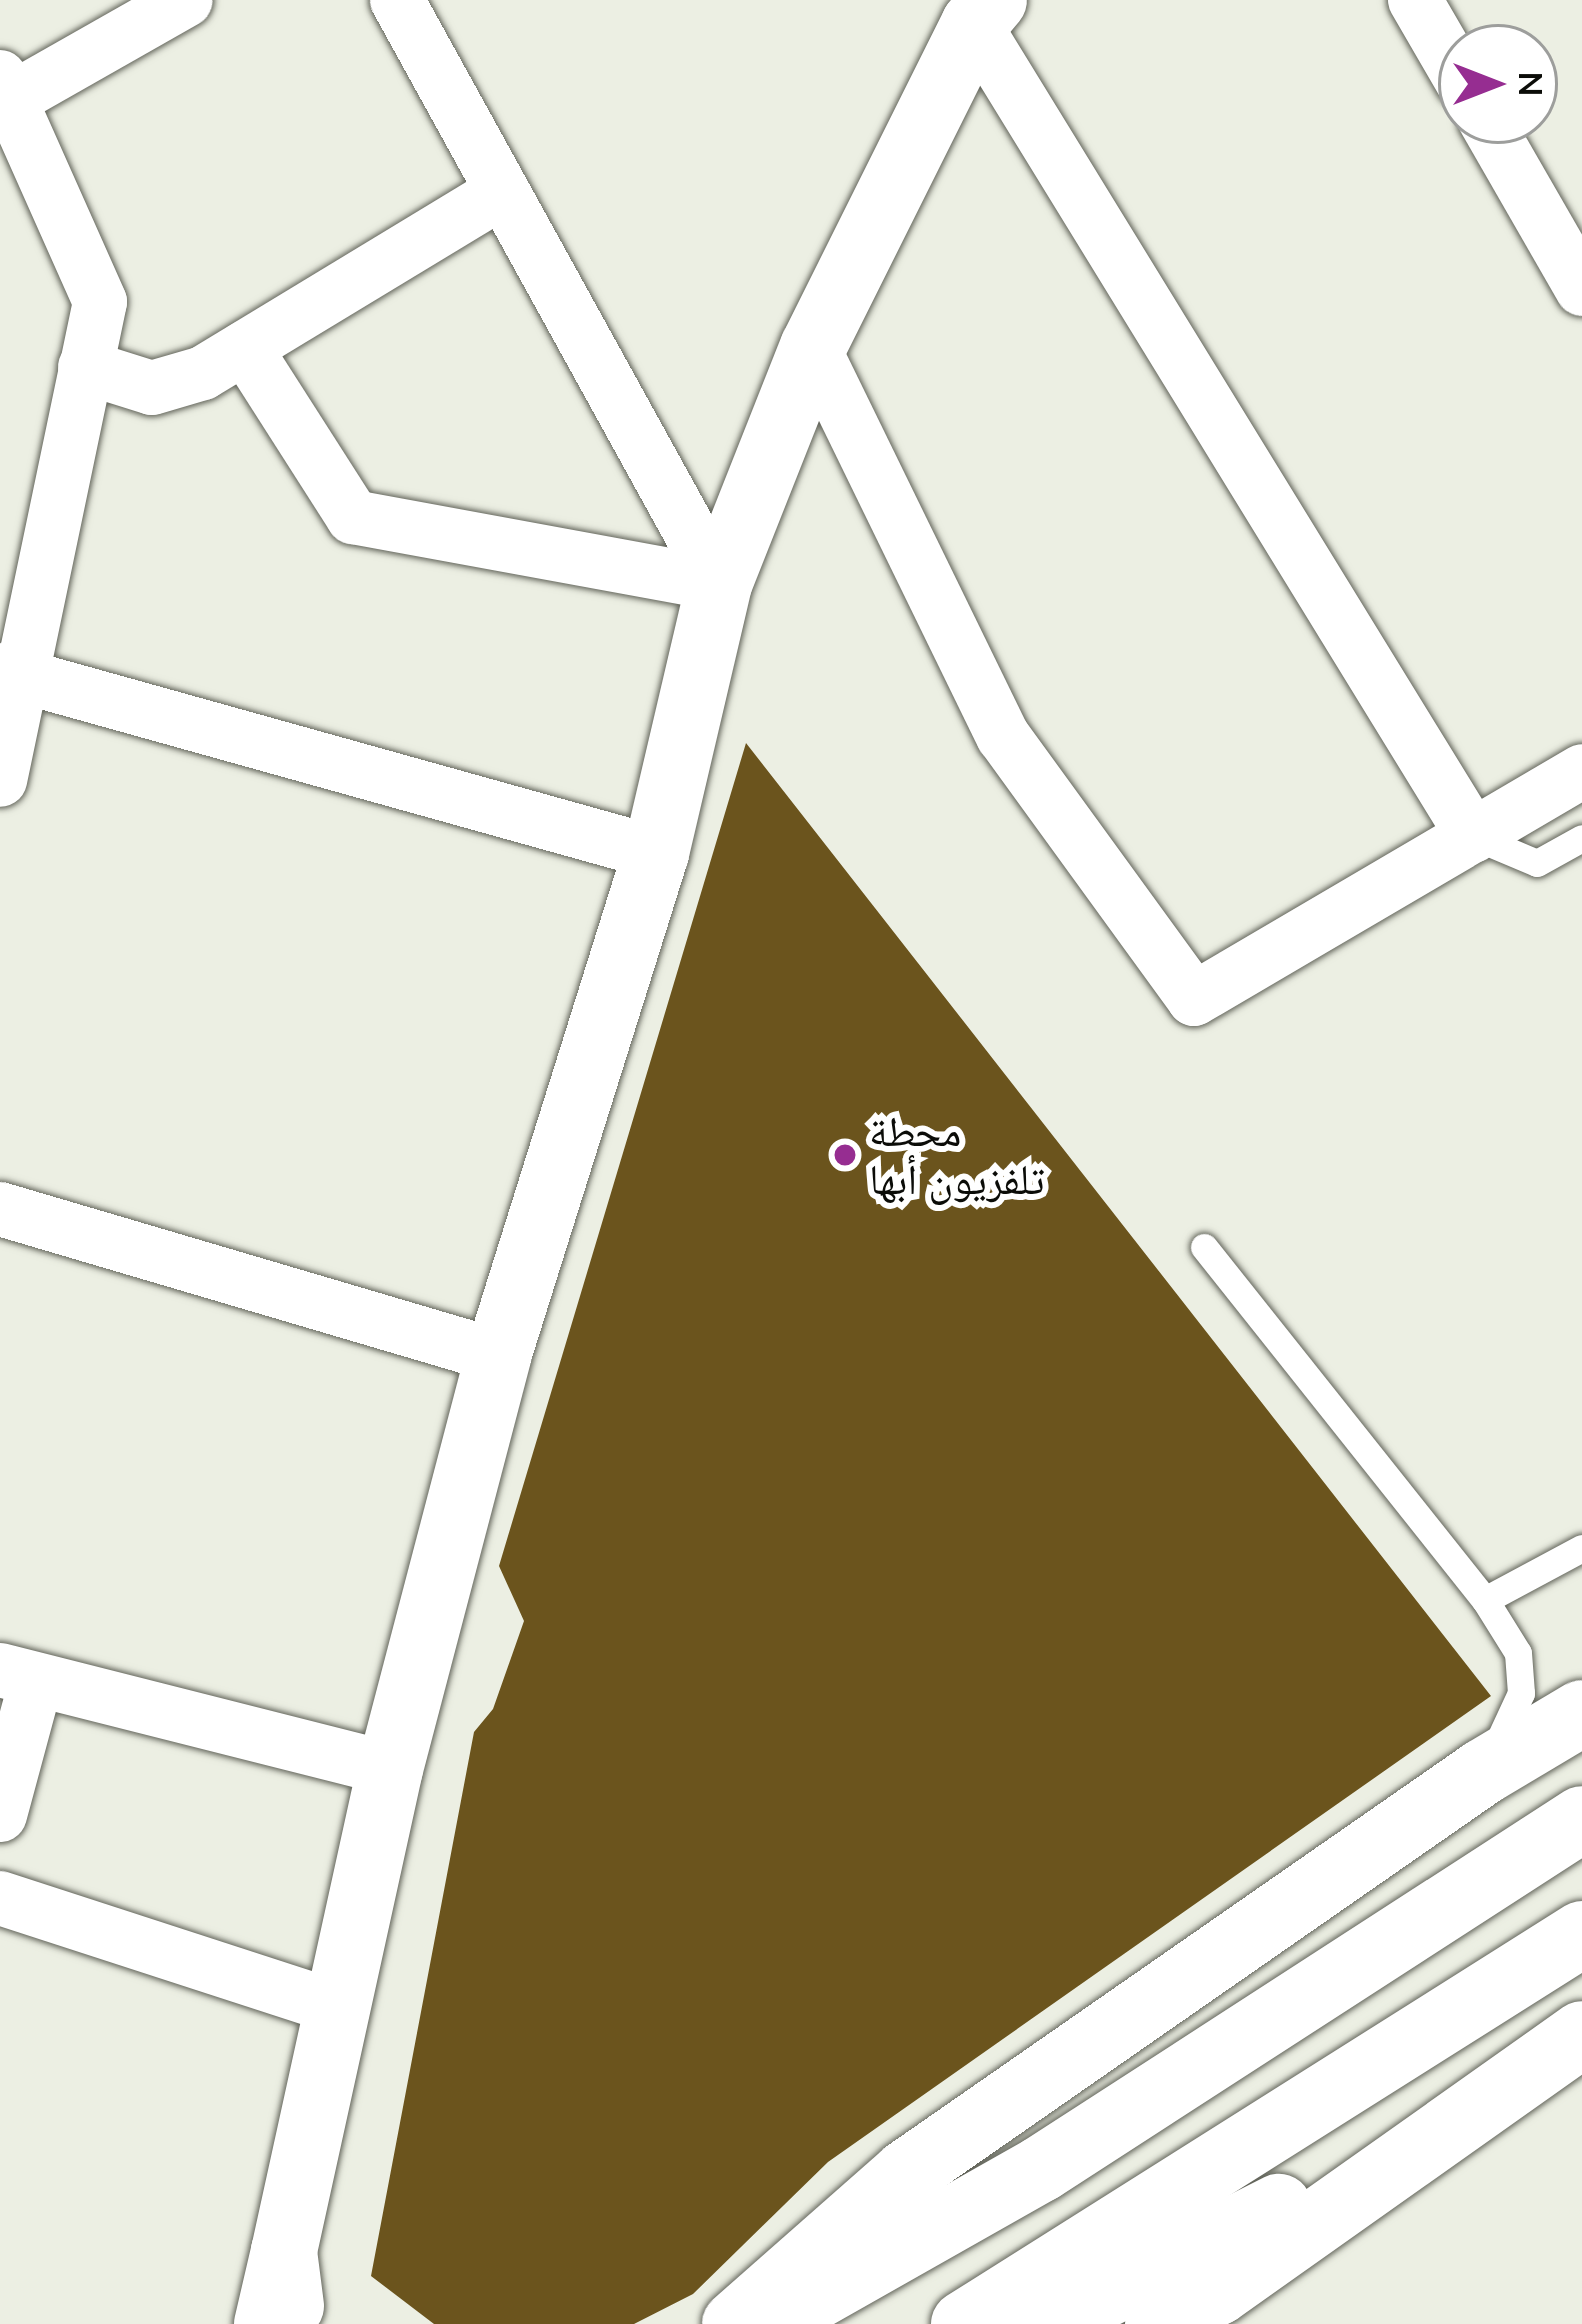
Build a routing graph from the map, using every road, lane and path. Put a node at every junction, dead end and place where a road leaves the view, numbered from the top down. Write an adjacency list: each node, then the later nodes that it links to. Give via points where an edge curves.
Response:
1 (186, 0): 6 (street)
2 (397, 0): 8 (street)
3 (1415, 0): 5 (street)
4 (984, 12): 10 (main road); 17 (street)
5 (1438, 40)
6 (5, 89): 12 (street, via 100,302)
7 (1498, 144): 9 (street)
8 (502, 192): 11 (street); 13 (street)
9 (1582, 290)
10 (813, 347): 13 (main road); 17 (street, via 1003,736 1194,999)
11 (244, 348): 12 (street, via 203,373 152,388); 13 (street, via 353,518)
12 (85, 367): 14 (street)
13 (719, 584): 19 (main road)
14 (9, 673): 16 (street); 19 (street)
15 (1582, 771): 17 (street)
16 (0, 780)
17 (1473, 836): 18 (lane, via 1537,863)
18 (1582, 838)
19 (656, 853): 22 (main road)
20 (0, 1209): 22 (street)
21 (1204, 1247): 24 (lane)
22 (498, 1356): 27 (main road)
23 (1582, 1548): 24 (lane)
24 (1485, 1600): 28 (lane, via 1518,1653 1521,1693)
25 (18, 1676): 27 (street); 29 (street)
26 (1582, 1713): 28 (main road)
27 (390, 1769): 33 (main road)
28 (1483, 1772): 39 (main road, via 906,2173)
29 (0, 1816)
30 (1582, 1820): 40 (main road, via 1041,2169)
31 (0, 1898): 33 (street)
32 (1582, 1934): 41 (main road)
33 (335, 2007): 36 (main road)
34 (1582, 2034): 35 (main road)
35 (1362, 2187): 42 (main road, via 1316,2188); 43 (main road, via 1218,2292)
36 (284, 2251): 37 (main road); 38 (main road)
37 (267, 2324)
38 (298, 2324)
39 (735, 2324)
40 (767, 2324)
41 (964, 2324)
42 (1047, 2324)
43 (1158, 2324)

